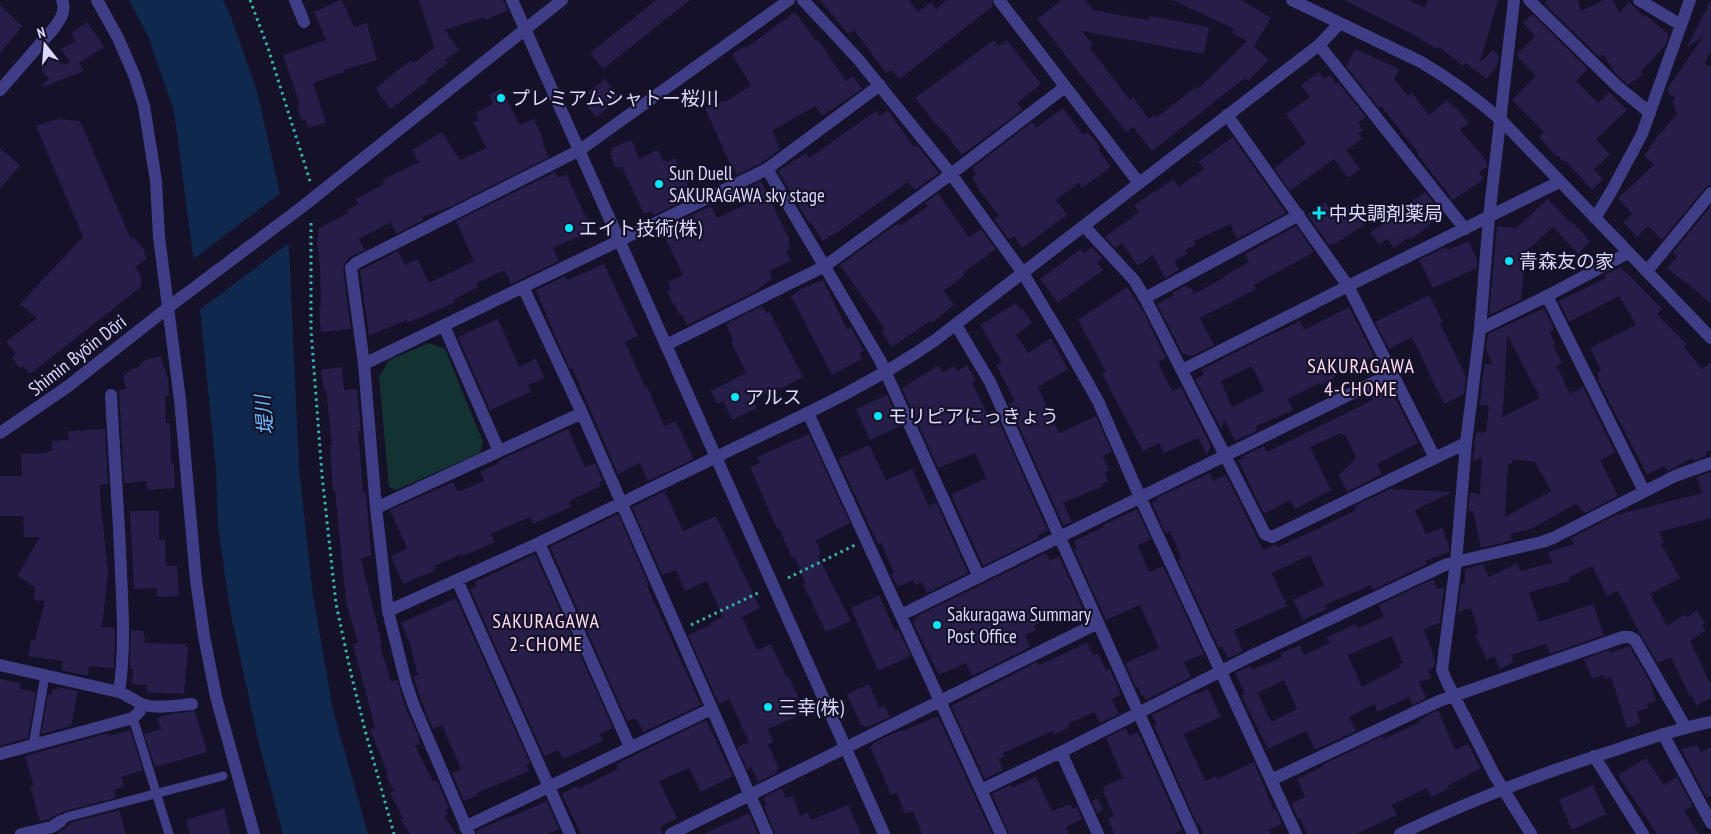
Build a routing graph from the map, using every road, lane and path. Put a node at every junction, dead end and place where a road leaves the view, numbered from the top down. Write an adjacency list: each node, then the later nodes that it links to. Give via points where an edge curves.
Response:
1 (62, 0): 22 (street, via 65,6 59,22)
2 (97, 0): 48 (street, via 118,38 144,106 156,181 159,236)
3 (250, 0): 32 (path)
4 (512, 0): 18 (street)
5 (562, 0): 18 (street, Shimin Byōin Dōri)
6 (789, 0): 26 (street)
7 (803, 0): 20 (street)
8 (999, 0): 21 (street)
9 (1292, 0): 16 (street)
10 (1514, 0): 25 (street)
11 (1529, 0): 23 (street)
12 (1639, 0): 17 (street)
13 (1690, 0): 17 (street)
14 (298, 1): 15 (street)
15 (304, 22)
16 (1340, 23): 19 (street); 25 (street, via 1441,74)
17 (1681, 25): 23 (street)
18 (525, 29): 26 (street); 32 (street, Shimin Byōin Dōri)
19 (1319, 45): 24 (street); 38 (street)
20 (880, 85): 27 (street); 28 (street)
21 (1066, 87): 28 (street); 30 (street)
22 (0, 90)
23 (1650, 113): 35 (street, via 1642,134)
24 (1227, 116): 30 (street); 33 (street)
25 (1502, 121): 29 (street); 34 (street)
26 (580, 150): 39 (street); 54 (street, via 356,263 351,268)
27 (767, 168): 39 (street); 41 (street)
28 (951, 174): 41 (street); 43 (street)
29 (1559, 182): 34 (street); 35 (street)
30 (1139, 183): 37 (street)
31 (1711, 193): 42 (street)
32 (315, 196): 48 (street, Shimin Byōin Dōri)
33 (1299, 215): 44 (street); 47 (street)
34 (1489, 217): 38 (street); 51 (street)
35 (1595, 218): 40 (street)
36 (311, 223): 117 (path, via 311,330 336,604 366,734)
37 (1084, 226): 43 (street); 47 (street, via 1134,280)
38 (1465, 229): 44 (street)
39 (620, 240): 45 (street); 53 (street)
40 (1628, 253): 42 (street); 46 (street)
41 (825, 266): 53 (street); 56 (street)
42 (1647, 271): 52 (street)
43 (1023, 274): 49 (street); 69 (street, via 1098,401)
44 (1348, 286): 55 (street); 57 (street)
45 (523, 287): 50 (street); 59 (street)
46 (1547, 296): 51 (street); 68 (street)
47 (1145, 298): 55 (street)
48 (171, 305): 61 (street, Shimin Byōin Dōri, via 67,387); 116 (street, via 204,636 216,697)
49 (956, 325): 56 (street); 72 (street, via 990,382)
50 (444, 326): 54 (street); 63 (street)
51 (1480, 329): 62 (street)
52 (1709, 332)
53 (666, 344): 65 (street)
54 (364, 364): 71 (street)
55 (1182, 370): 64 (street)
56 (886, 373): 60 (street); 76 (street)
57 (1393, 373): 64 (street); 66 (street)
58 (111, 395): 87 (street, via 123,618 122,670)
59 (582, 413): 63 (street); 70 (street)
60 (808, 413): 65 (street); 73 (street)
61 (0, 433)
62 (1466, 443): 66 (street); 75 (street)
63 (499, 451): 71 (street)
64 (1224, 456): 66 (street, via 1265,534 1272,537); 69 (street)
65 (716, 457): 70 (street); 99 (street)
66 (1435, 458)
67 (1711, 463): 68 (street)
68 (1644, 491): 75 (street, via 1553,538)
69 (1140, 498): 72 (street); 85 (street)
70 (622, 503): 74 (street); 83 (street)
71 (376, 508): 80 (street)
72 (1060, 537): 76 (street); 82 (street)
73 (867, 540): 77 (path); 81 (street)
74 (538, 543): 78 (street); 100 (street)
75 (1456, 562): 85 (street); 88 (street, via 1442,670)
76 (979, 577): 81 (street)
77 (788, 578)
78 (457, 580): 80 (street); 106 (street)
79 (760, 592): 83 (path)
80 (388, 611): 113 (street, via 414,706)
81 (902, 615): 89 (street)
82 (1098, 623): 89 (street); 93 (street)
83 (677, 631): 92 (street)
84 (0, 665): 86 (street)
85 (1220, 671): 93 (street); 105 (street)
86 (44, 675): 87 (street); 98 (lane)
87 (118, 692): 90 (street)
88 (1454, 695): 96 (street, via 1630,637 1635,640); 105 (street); 107 (street)
89 (940, 700): 99 (street); 108 (street)
90 (141, 704): 91 (street); 94 (street, via 140,711)
91 (192, 704)
92 (711, 708): 100 (street); 110 (street)
93 (1139, 713): 101 (street); 124 (street)
94 (133, 718): 98 (street); 109 (lane)
95 (1711, 722): 96 (street)
96 (1686, 728): 97 (street)
97 (1663, 734): 103 (street); 112 (street)
98 (33, 746): 102 (street)
99 (846, 746): 110 (street); 121 (street)
100 (630, 747): 106 (street)
101 (1061, 752): 108 (street); 123 (street)
102 (0, 754)
103 (1594, 756): 107 (street); 128 (street)
104 (223, 776): 109 (lane)
105 (1272, 780): 125 (street)
106 (548, 788): 113 (street); 118 (street)
107 (1503, 788): 126 (street); 127 (street)
108 (981, 790): 122 (street)
109 (155, 794): 111 (lane); 115 (lane)
110 (750, 795): 119 (street); 120 (street)
111 (60, 821): 114 (street)
112 (1711, 823)
113 (467, 831)
114 (21, 834)
115 (168, 834)
116 (254, 834)
117 (394, 834)
118 (570, 834)
119 (671, 834)
120 (767, 834)
121 (884, 834)
122 (1001, 834)
123 (1098, 834)
124 (1193, 834)
125 (1296, 834)
126 (1400, 834)
127 (1531, 834)
128 (1643, 834)

